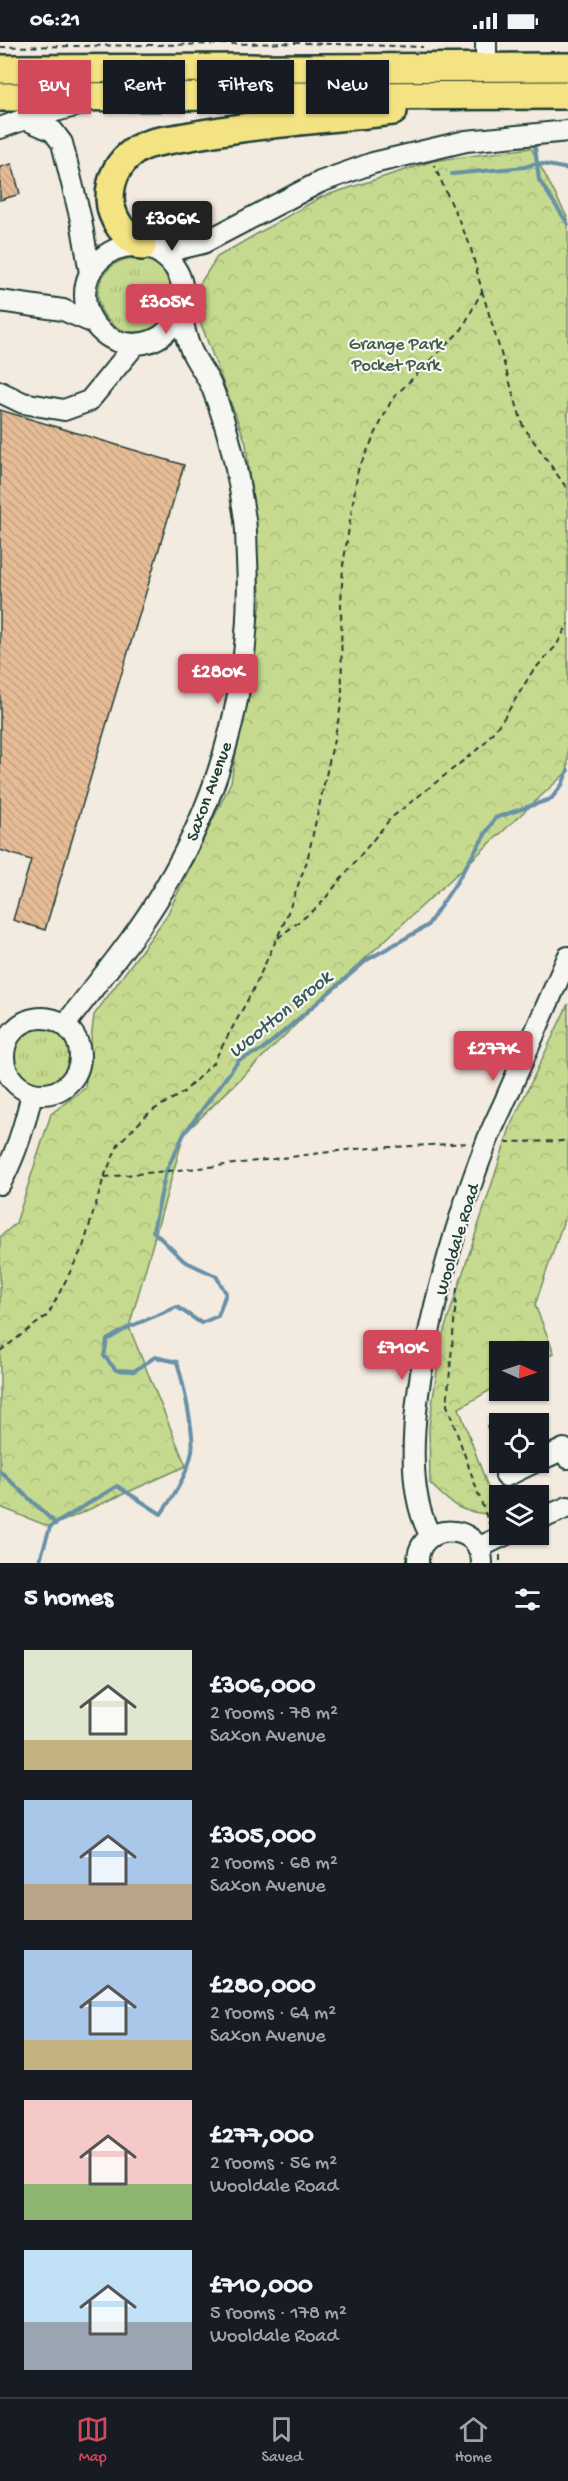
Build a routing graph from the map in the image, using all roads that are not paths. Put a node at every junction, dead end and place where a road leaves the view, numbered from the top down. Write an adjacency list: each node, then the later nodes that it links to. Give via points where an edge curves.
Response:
1 (486, 54): 2 (highway); 3 (highway)
2 (568, 67)
3 (0, 69)
4 (568, 95): 7 (highway)
5 (103, 96): 8 (highway)
6 (185, 96): 7 (highway)
7 (489, 96): 14 (highway, via 213,132 138,148 113,174 110,203 123,232)
8 (0, 97)
9 (103, 98): 10 (street)
10 (25, 119): 11 (street); 15 (street, via 53,131 63,143)
11 (0, 128)
12 (568, 131): 13 (street, via 466,141 373,162 320,182)
13 (203, 243): 14 (street, via 178,249); 16 (street, via 187,264)
14 (147, 248): 15 (street, via 119,249 107,254); 16 (street, via 173,264)
15 (90, 273): 19 (street, via 86,304)
16 (182, 282): 18 (street)
17 (0, 301): 19 (street, via 63,310)
18 (181, 310): 20 (street, via 170,330); 21 (street, Saxon Avenue)
19 (97, 327): 20 (street, via 112,340); 22 (street, via 108,349)
20 (141, 344): 21 (street, via 165,344); 22 (street)
21 (191, 351): 25 (street, Saxon Avenue, via 213,389 244,515 249,594 236,708 195,833 138,930)
22 (106, 378): 23 (street, via 89,401 64,410 22,403)
23 (0, 392)
24 (568, 957): 35 (street, Wooldale Road, via 486,1142 448,1257 432,1321 418,1394 412,1459 416,1494)
25 (65, 1025): 26 (street, via 53,1019 32,1019 16,1027); 27 (street, via 76,1040 78,1068 67,1085 55,1092)
26 (2, 1053): 27 (street, via 16,1085)
27 (32, 1093): 28 (street, via 26,1123)
28 (0, 1184)
29 (549, 1456): 30 (street, via 564,1449)
30 (568, 1458)
31 (512, 1473): 32 (street)
32 (506, 1476)
33 (568, 1507): 34 (street)
34 (549, 1515)
35 (431, 1536): 36 (street, via 453,1530); 37 (street, via 421,1547)
36 (491, 1547)
37 (418, 1563)

